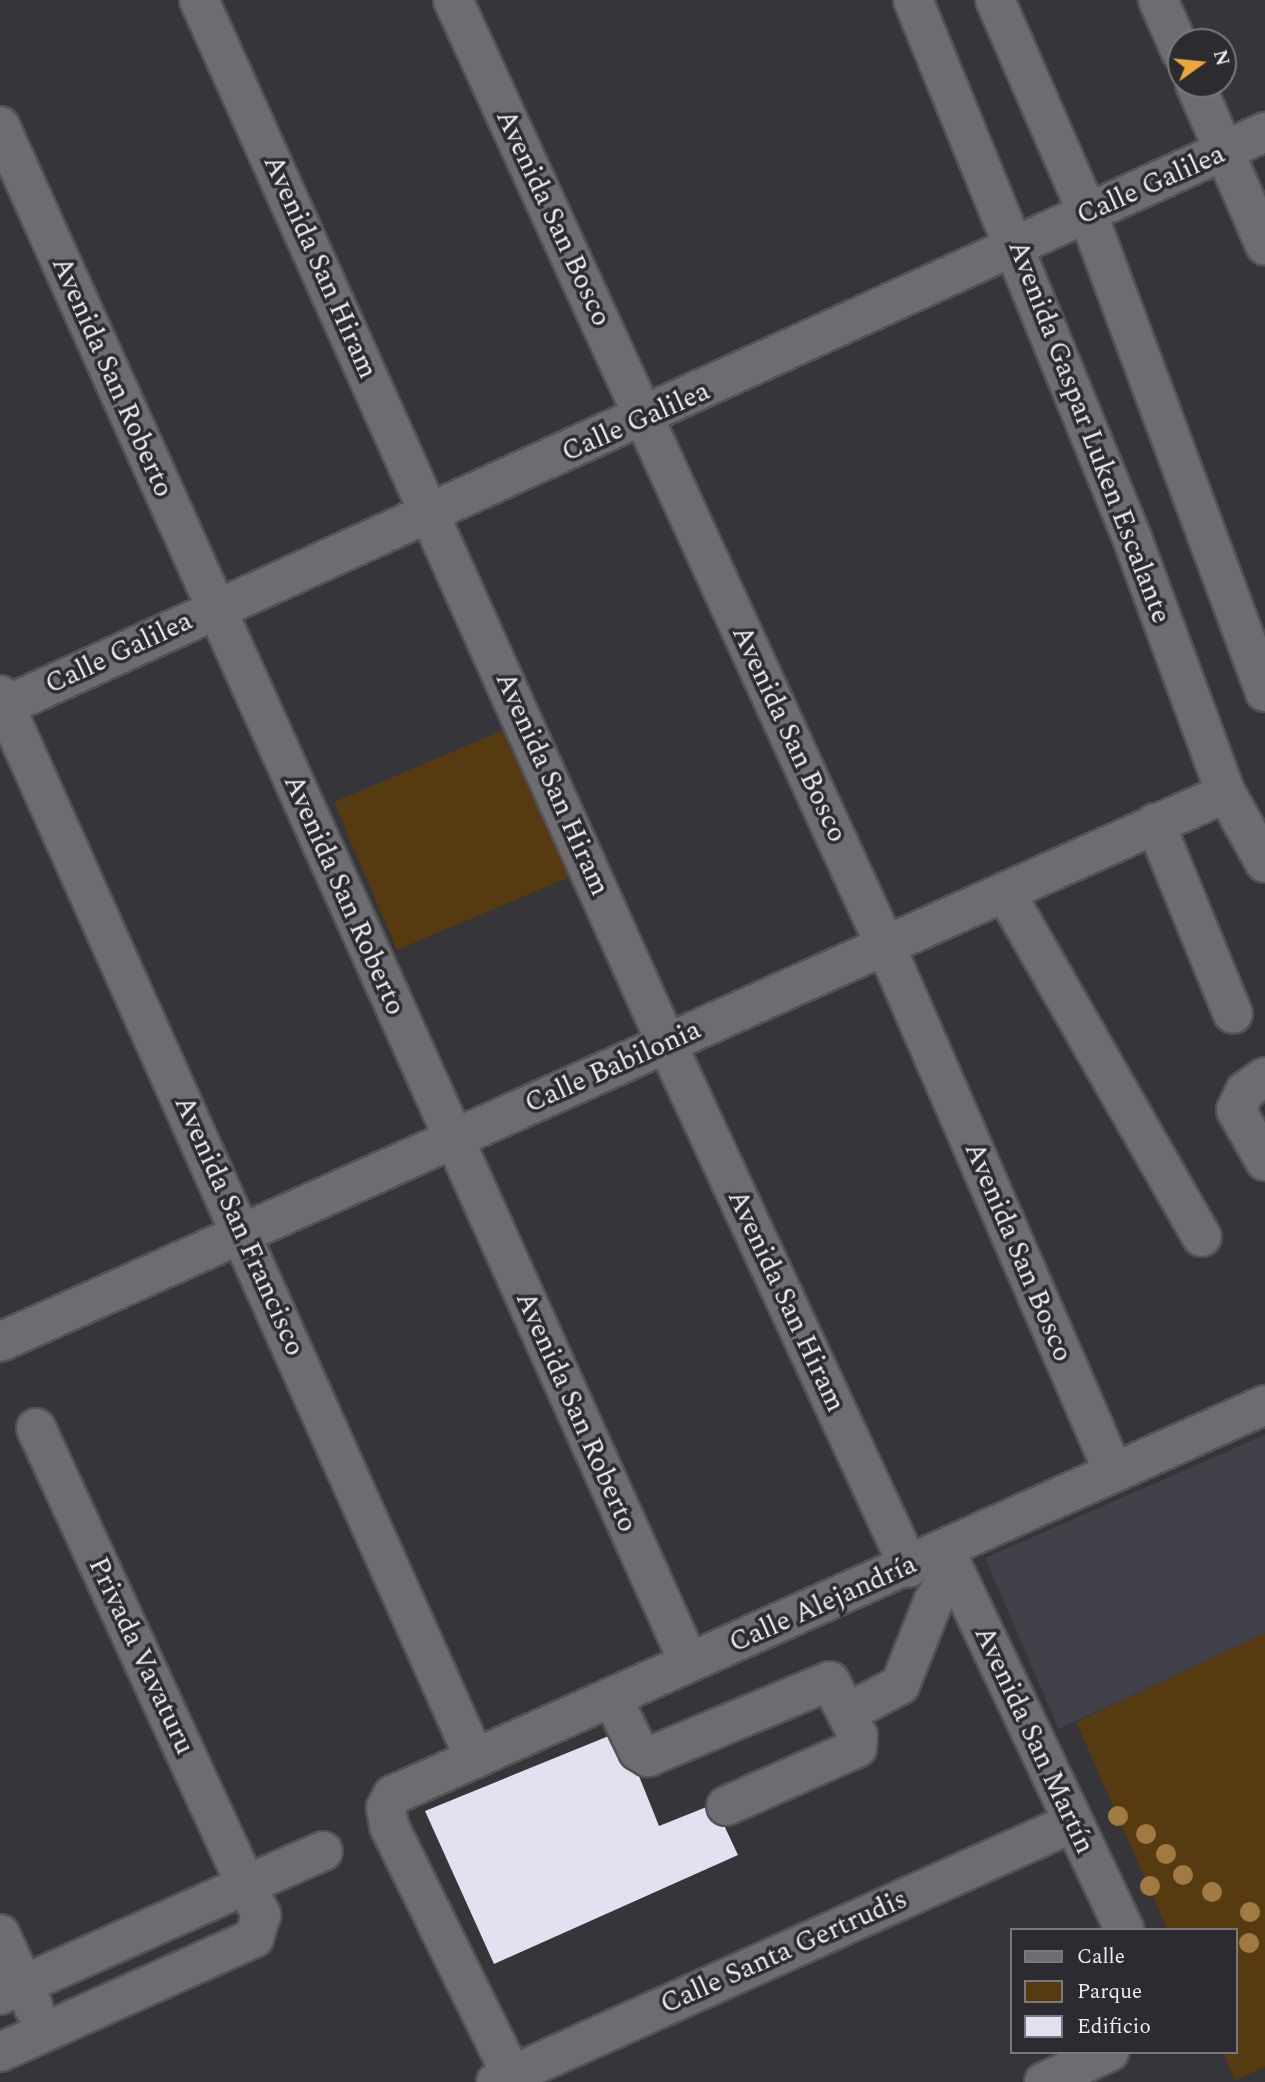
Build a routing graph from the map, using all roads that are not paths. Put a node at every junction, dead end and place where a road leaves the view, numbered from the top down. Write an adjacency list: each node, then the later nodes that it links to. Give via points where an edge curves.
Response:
1 (199, 0): 15 (street, Avenida San Hiram)
2 (453, 0): 14 (street, Avenida San Bosco)
3 (913, 0): 13 (street, Avenida Gaspar Luken Escalante)
4 (995, 0): 11 (street)
5 (1158, 0): 6 (street)
6 (1170, 28)
7 (1201, 98): 10 (street)
8 (0, 126): 16 (street, Avenida San Roberto)
9 (1265, 132): 10 (street, Calle Galilea)
10 (1225, 152): 11 (street, Calle Galilea); 12 (street)
11 (1087, 212): 13 (street, Calle Galilea); 17 (street)
12 (1265, 245)
13 (1017, 248): 14 (street, Calle Galilea); 19 (street, Avenida Gaspar Luken Escalante)
14 (645, 418): 15 (street, Calle Galilea); 23 (street, Avenida San Bosco)
15 (432, 513): 16 (street, Calle Galilea); 25 (street, Avenida San Hiram)
16 (216, 608): 18 (street, Calle Galilea); 27 (street, Avenida San Roberto)
17 (1265, 692)
18 (3, 701): 29 (street, Avenida San Francisco)
19 (1226, 793): 20 (street, Calle Babilonia); 21 (street, Avenida Gaspar Luken Escalante)
20 (1155, 824): 22 (street, Calle Babilonia); 24 (street)
21 (1265, 863)
22 (1005, 892): 23 (street, Calle Babilonia); 30 (street)
23 (886, 947): 25 (street, Calle Babilonia); 34 (street, Avenida San Bosco)
24 (1233, 1014)
25 (666, 1042): 27 (street, Calle Babilonia); 36 (street, Avenida San Hiram)
26 (1265, 1077): 28 (street, via 1245,1091 1236,1110)
27 (454, 1139): 29 (street, Calle Babilonia); 37 (street, Avenida San Roberto)
28 (1265, 1161)
29 (242, 1234): 31 (street, Calle Babilonia); 40 (street, Avenida San Francisco)
30 (1202, 1237)
31 (0, 1342)
32 (1265, 1405): 34 (street, Calle Alejandría)
33 (36, 1428): 44 (street, Privada Vavaturu)
34 (1114, 1473): 35 (street, Calle Alejandría)
35 (952, 1564): 36 (street, Calle Alejandría); 39 (street, via 900,1685); 42 (street, Avenida San Martín)
36 (909, 1567): 37 (street, Calle Alejandría)
37 (689, 1663): 38 (street, Calle Alejandría)
38 (612, 1697): 39 (street, via 638,1751 648,1757 830,1681); 40 (street, Calle Alejandría)
39 (847, 1713): 41 (street, via 858,1736 857,1748)
40 (475, 1759): 51 (street, Calle Alejandría, via 393,1795 386,1808 389,1826)
41 (726, 1806)
42 (1072, 1823): 45 (street, Avenida San Martín); 51 (street, Calle Santa Gertrudis)
43 (323, 1851): 44 (street)
44 (246, 1885): 47 (street); 48 (street, Privada Vavaturu, via 261,1915 254,1938)
45 (1124, 1928)
46 (0, 1934): 47 (street)
47 (12, 1990): 48 (street)
48 (45, 2032): 49 (street, Privada Vavaturu)
49 (0, 2052)
50 (1105, 2054): 52 (street)
51 (508, 2080)
52 (1044, 2082)

